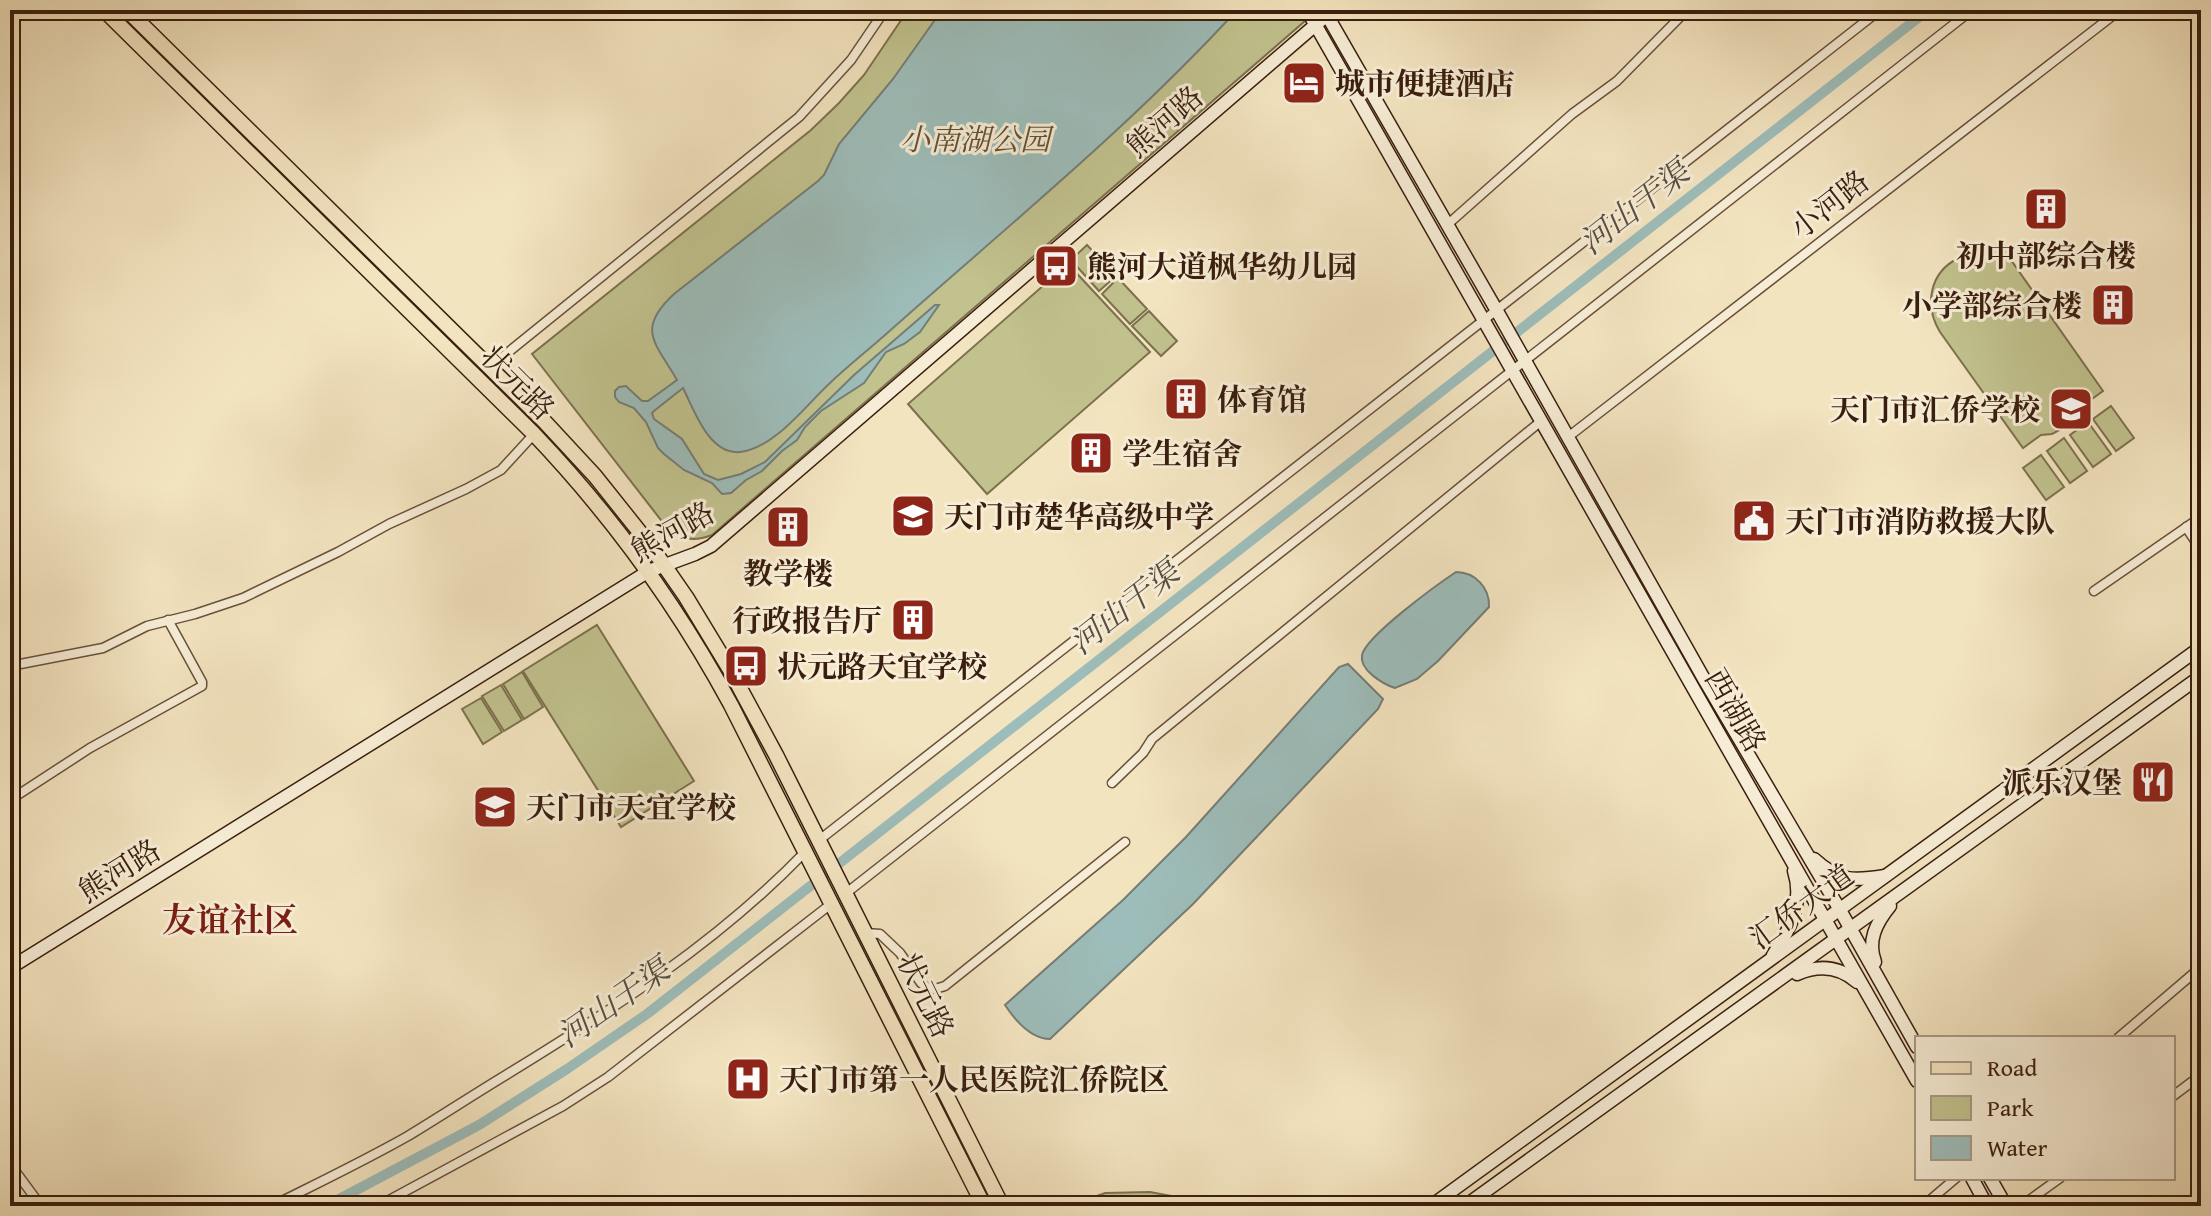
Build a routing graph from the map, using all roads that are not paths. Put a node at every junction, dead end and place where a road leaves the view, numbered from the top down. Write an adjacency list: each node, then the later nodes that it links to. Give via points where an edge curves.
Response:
1 (93, 10): 10 (main road)
2 (885, 10): 16 (street, via 851,60 799,117)
3 (1307, 10): 11 (main road)
4 (1687, 10): 12 (street, via 1617,81)
5 (1880, 10): 13 (street)
6 (1972, 10): 15 (street)
7 (2120, 10): 20 (street, 小河路)
8 (128, 11): 16 (main road, 状元路)
9 (1326, 12): 11 (main road, 熊河路); 12 (main road)
10 (110, 15): 19 (main road, 状元路)
11 (1315, 24): 14 (main road); 24 (main road, 熊河路, via 725,535)
12 (1447, 225): 13 (main road)
13 (1499, 314): 14 (street); 15 (main road, 西湖路)
14 (1486, 323): 17 (main road, 西湖路); 34 (street)
15 (1523, 359): 17 (street); 20 (main road, 西湖路)
16 (490, 367): 24 (main road, 状元路, via 573,451)
17 (1510, 368): 18 (main road, 西湖路); 39 (street)
18 (1540, 422): 31 (street, via 1152,739); 37 (main road, 西湖路)
19 (534, 434): 25 (main road, 状元路); 27 (street, via 501,470 466,489 243,598)
20 (1568, 437): 35 (main road, 西湖路)
21 (2201, 517): 22 (street)
22 (2186, 527): 23 (street); 26 (street)
23 (2201, 550)
24 (664, 565): 25 (main road, 熊河路); 34 (main road, 状元路, via 751,707)
25 (649, 571): 36 (main road, 状元路, via 712,669); 49 (main road, 熊河路)
26 (2094, 591)
27 (168, 620): 29 (street, via 103,648); 32 (street, via 202,686)
28 (2201, 647): 38 (main road, 汇侨大道)
29 (10, 666)
30 (2201, 676): 40 (main road, 汇侨大道)
31 (1112, 783)
32 (10, 800)
33 (1125, 842): 45 (street, via 945,986 926,987 880,934)
34 (820, 845): 39 (main road, 状元路)
35 (1804, 849): 38 (main road, via 1839,877); 42 (main road, 西湖路)
36 (806, 856): 41 (main road, 状元路); 64 (street, via 666,972 585,1027 407,1136)
37 (1790, 857): 43 (main road, 西湖路); 47 (main road, via 1796,908)
38 (1888, 875): 42 (main road, 汇侨大道)
39 (845, 894): 45 (main road, 状元路)
40 (1900, 894): 44 (main road, 汇侨大道); 51 (main road, via 1872,935 1872,954)
41 (831, 903): 65 (street, via 608,1077); 66 (main road, 状元路)
42 (1840, 910): 43 (main road, 汇侨大道); 44 (main road, 西湖路)
43 (1826, 920): 46 (main road, 西湖路); 47 (main road, 汇侨大道)
44 (1851, 930): 46 (main road, 汇侨大道); 51 (main road, 西湖路)
45 (866, 933): 67 (main road, 状元路)
46 (1837, 940): 50 (main road, 汇侨大道); 52 (main road, 西湖路)
47 (1767, 963): 68 (main road, 汇侨大道)
48 (2201, 967): 53 (street)
49 (10, 968)
50 (1779, 981): 52 (main road, via 1825,968 1848,974); 69 (main road, 汇侨大道)
51 (1884, 988): 54 (main road, 西湖路)
52 (1869, 996): 56 (main road, 西湖路)
53 (2120, 1036)
54 (1915, 1043)
55 (2201, 1075): 57 (street)
56 (1915, 1077)
57 (2175, 1094)
58 (10, 1164): 63 (street)
59 (1954, 1180): 70 (street)
60 (1973, 1180): 71 (main road)
61 (1991, 1180): 72 (main road)
62 (2057, 1180): 73 (street)
63 (41, 1206)
64 (272, 1206)
65 (378, 1206)
66 (984, 1206)
67 (1002, 1206)
68 (1431, 1206)
69 (1465, 1206)
70 (1923, 1206)
71 (1987, 1206)
72 (2006, 1206)
73 (2021, 1206)

